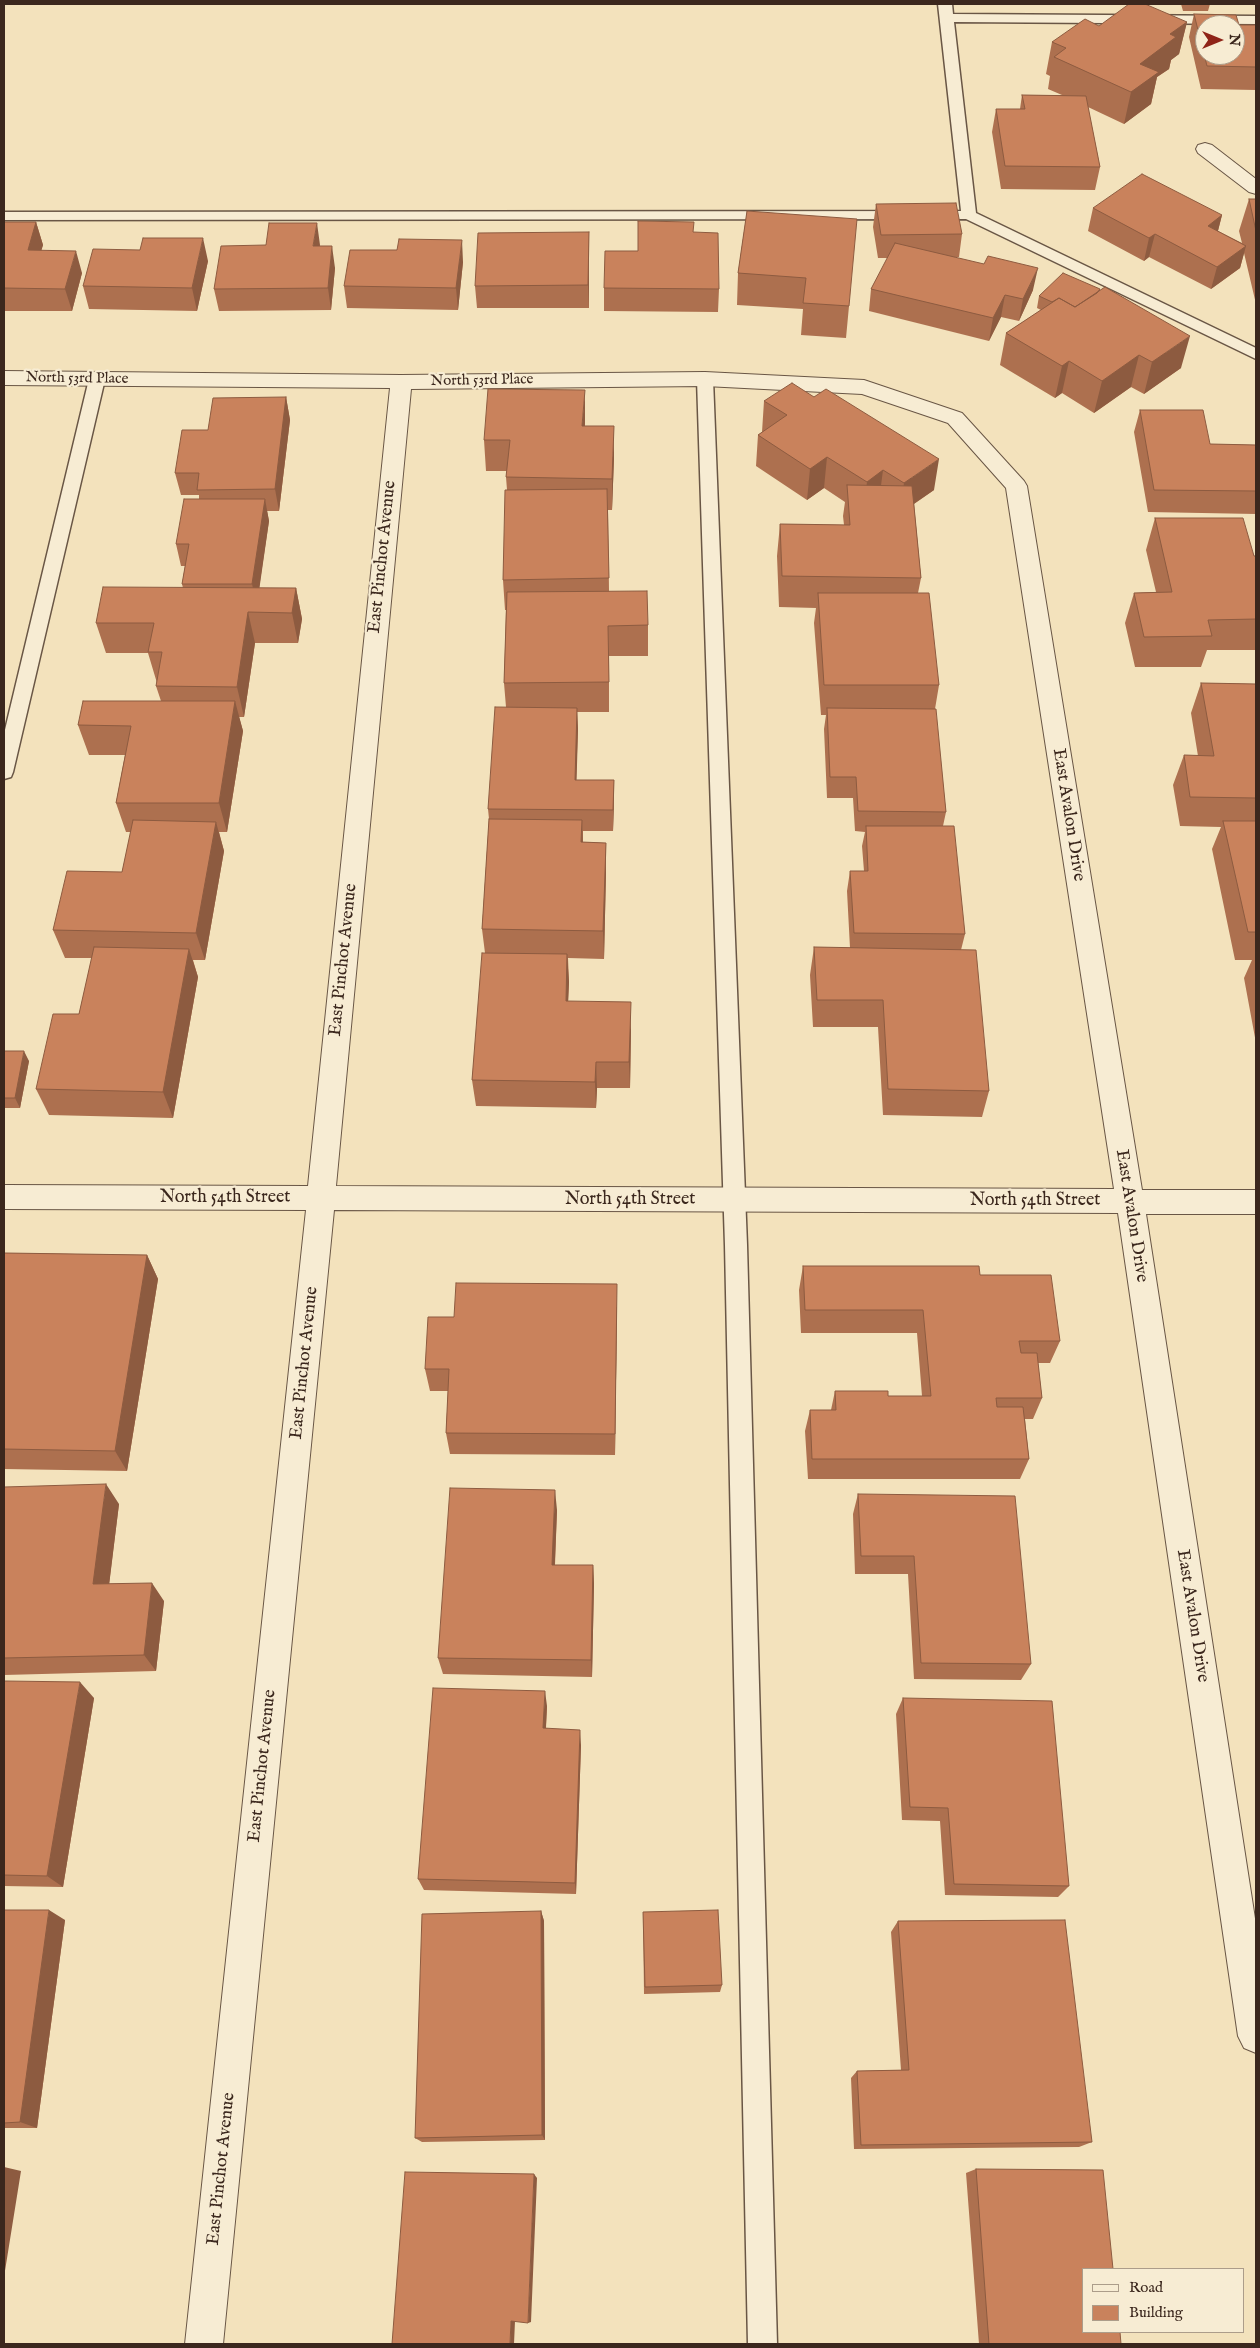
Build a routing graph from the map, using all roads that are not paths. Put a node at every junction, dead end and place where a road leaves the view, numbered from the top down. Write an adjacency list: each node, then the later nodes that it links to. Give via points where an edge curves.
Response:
1 (946, 11): 2 (lane); 5 (lane)
2 (1256, 20)
3 (1205, 149): 4 (street)
4 (1256, 188)
5 (969, 215): 6 (lane); 7 (lane)
6 (4, 216)
7 (1256, 354)
8 (4, 378): 9 (street, North 53rd Place)
9 (97, 379): 11 (street, North 53rd Place); 13 (lane)
10 (705, 379): 11 (street, North 53rd Place); 12 (street, North 53rd Place, via 864,387); 16 (lane)
11 (400, 382): 15 (street, East Pinchot Avenue)
12 (955, 418): 17 (street, East Avalon Drive, via 1016,486)
13 (4, 772)
14 (4, 1197): 15 (street, North 54th Street)
15 (321, 1199): 16 (street, North 54th Street); 20 (street, East Pinchot Avenue)
16 (735, 1201): 17 (street, North 54th Street); 21 (lane)
17 (1130, 1201): 18 (street, North 54th Street); 19 (street, East Avalon Drive)
18 (1256, 1202)
19 (1256, 2036)
20 (204, 2344)
21 (763, 2344)

